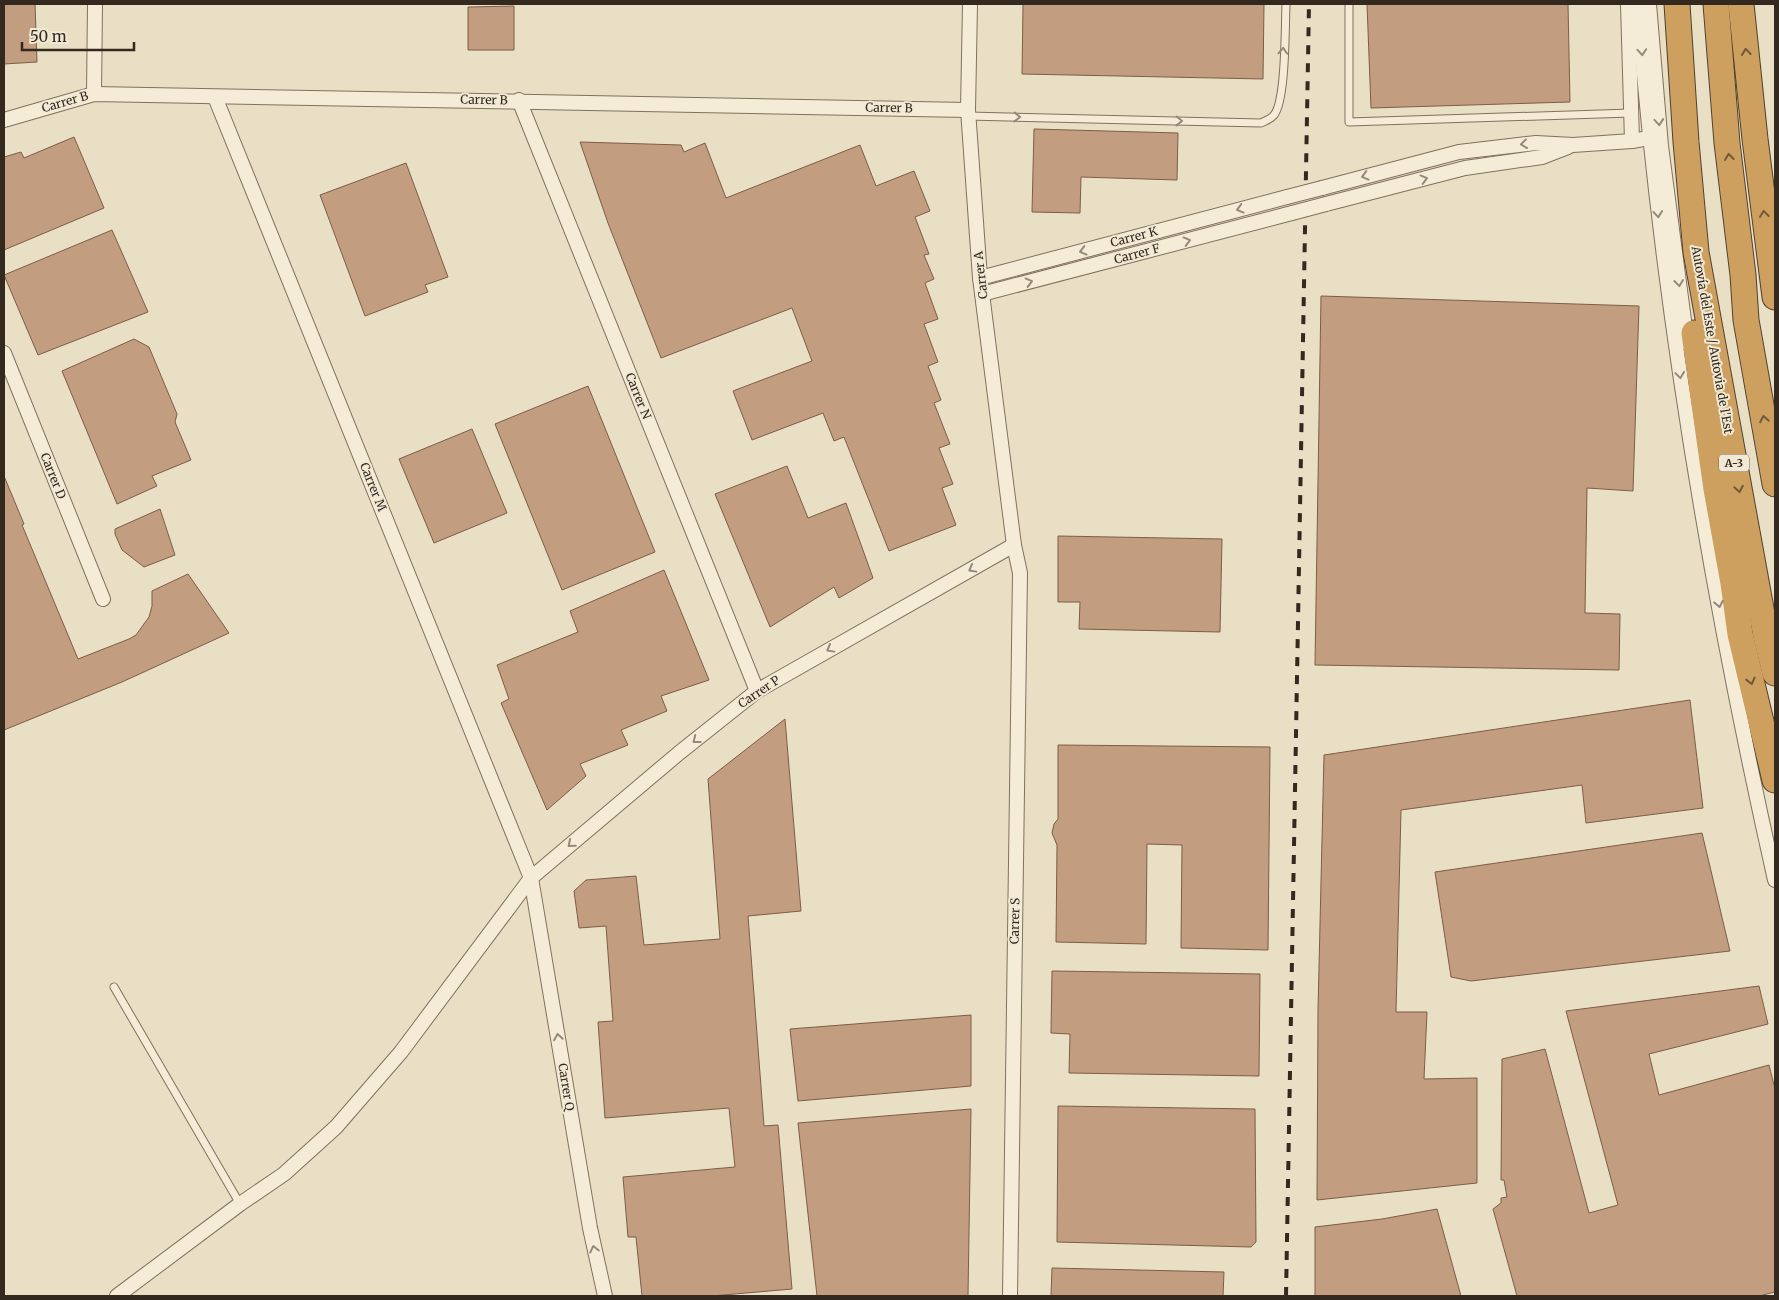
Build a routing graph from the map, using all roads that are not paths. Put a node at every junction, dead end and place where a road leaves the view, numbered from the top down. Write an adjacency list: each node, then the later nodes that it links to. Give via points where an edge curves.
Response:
1 (95, 4): 11 (street)
2 (970, 4): 14 (street, Carrer A)
3 (1286, 4): 14 (lane, one-way to 3, via 1260,123 1275,115 1281,96)
4 (1349, 4): 15 (lane, via 1349,122)
5 (1628, 4): 15 (street)
6 (1638, 4): 17 (street, one-way to 17)
7 (1649, 4): 30 (street, one-way to 30, via 1661,146 1694,396 1724,576)
8 (1677, 4): 20 (highway, Autovía del Este / Autovia de l'Est / A-3)
9 (1716, 4): 21 (highway, one-way to 9, via 1727,143)
10 (1742, 4): 24 (highway, one-way to 10, via 1754,139)
11 (94, 94): 12 (street, Carrer B); 16 (street, Carrer B)
12 (215, 97): 13 (street, Carrer B); 34 (street, Carrer M)
13 (519, 100): 14 (street, Carrer B); 32 (street, Carrer N)
14 (968, 113): 22 (street, Carrer A)
15 (1631, 113): 18 (street)
16 (4, 120)
17 (1649, 138): 18 (street); 35 (street, one-way to 35, via 1698,494)
18 (1632, 141): 19 (street)
19 (1573, 146): 22 (street, Carrer K, one-way to 22, bridge, via 1536,143 1459,152); 23 (street, Carrer F, one-way to 19, bridge, via 1465,168 1542,157)
20 (1696, 252): 30 (highway, via 1692,314); 31 (highway, Autovía del Este / Autovia de l'Est / A-3, one-way to 31)
21 (1743, 275): 26 (highway, via 1762,316); 27 (highway, one-way to 21, via 1746,320)
22 (980, 278): 23 (street, Carrer A)
23 (982, 294): 28 (street, Carrer A)
24 (1775, 297)
25 (4, 353): 29 (street, Carrer D)
26 (1775, 395)
27 (1775, 484)
28 (1014, 545): 32 (street, Carrer P, one-way to 32); 40 (street, Carrer S, via 1020,573)
29 (103, 600)
30 (1740, 634): 33 (highway, one-way to 33)
31 (1775, 673)
32 (757, 691): 34 (street, Carrer P, one-way to 34)
33 (1775, 780)
34 (531, 878): 37 (street, Carrer P, via 401,1052 336,1126 284,1174); 39 (street, Carrer Q, one-way to 34, via 590,1228)
35 (1775, 880)
36 (114, 987): 37 (lane)
37 (240, 1204): 38 (street, Carrer P)
38 (117, 1296)
39 (605, 1296)
40 (1010, 1296)

